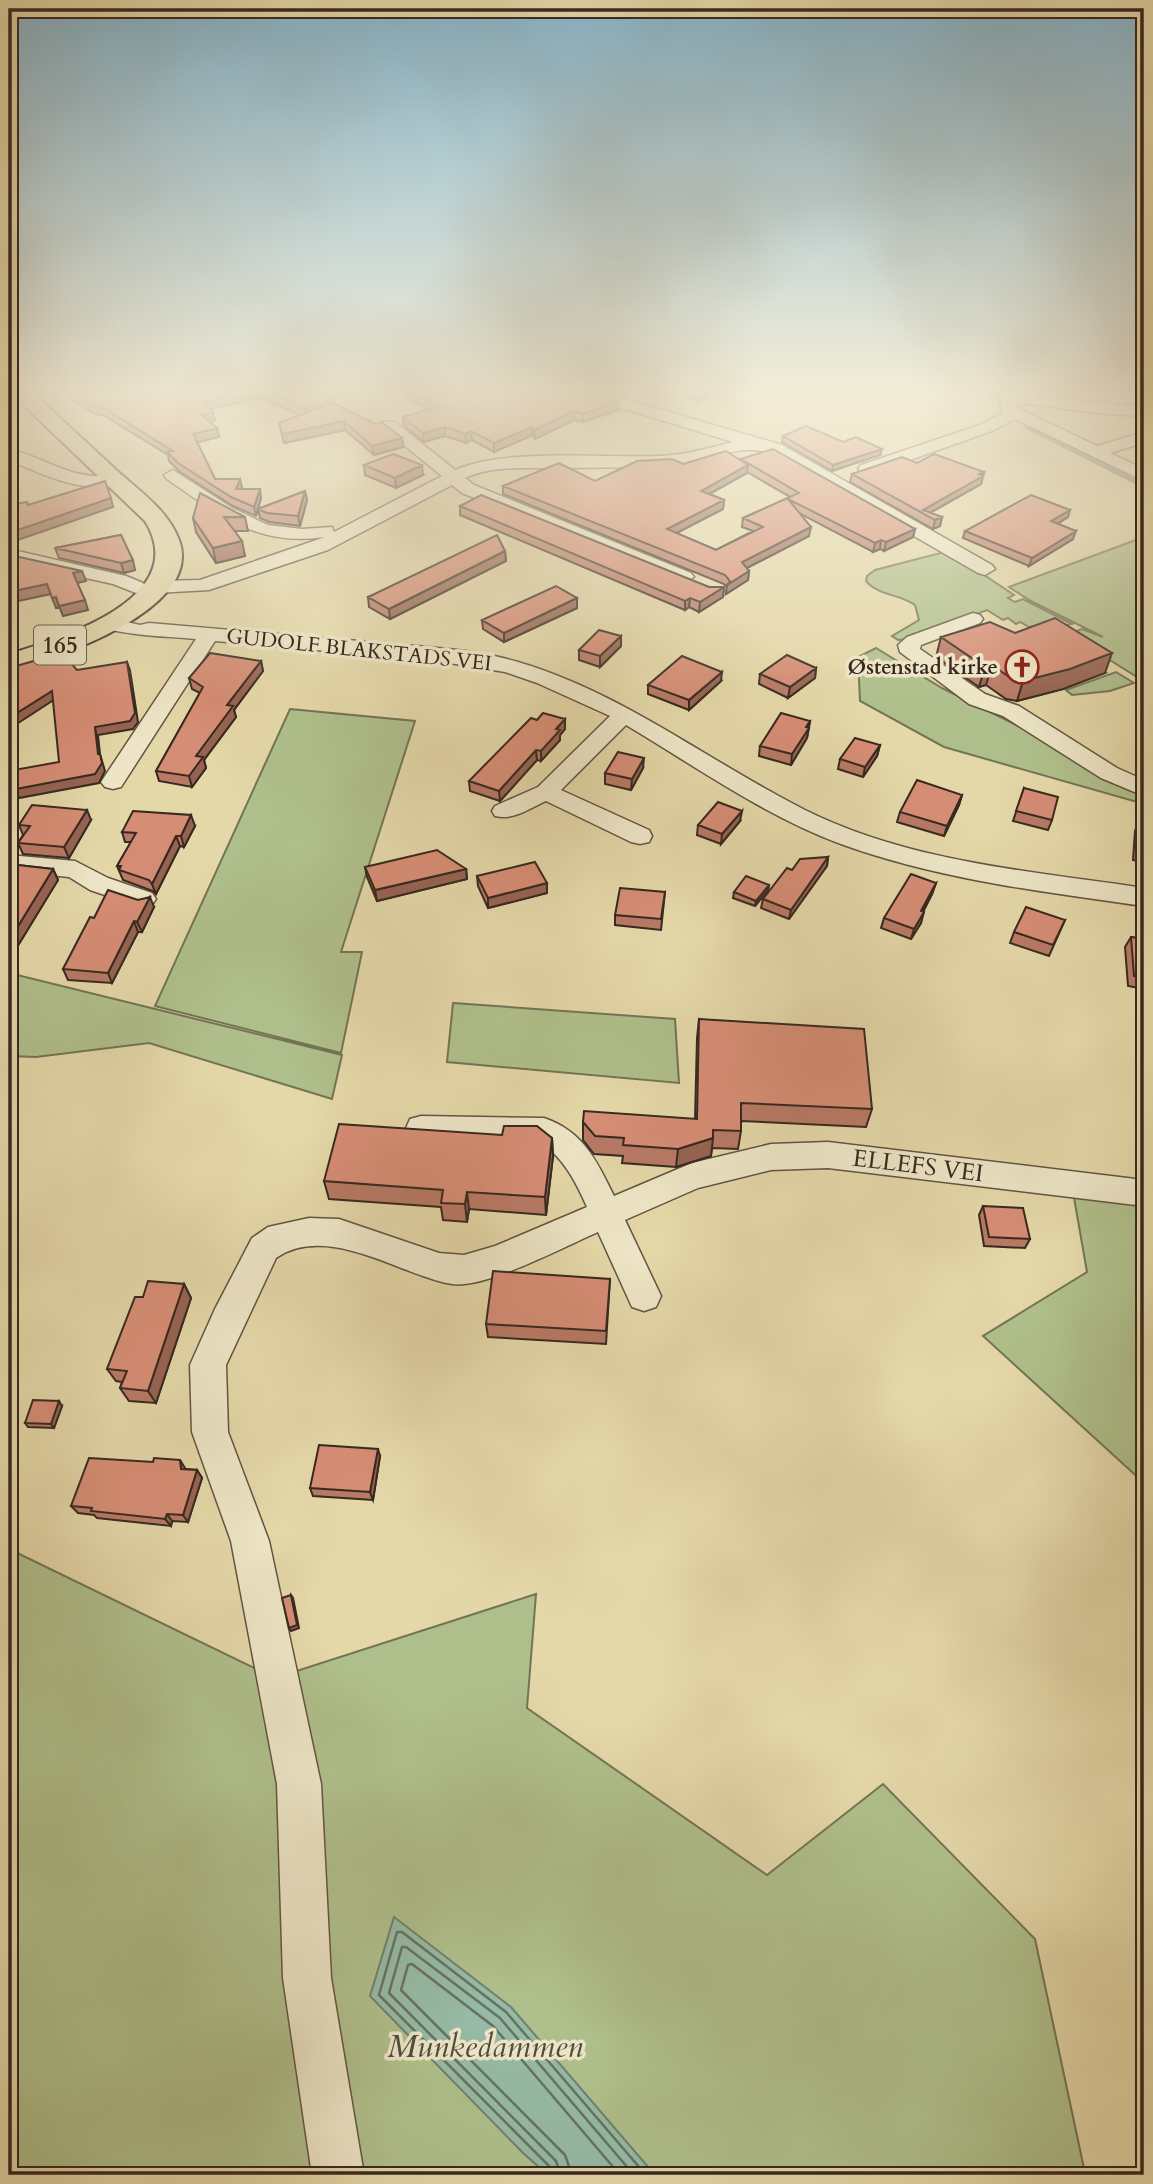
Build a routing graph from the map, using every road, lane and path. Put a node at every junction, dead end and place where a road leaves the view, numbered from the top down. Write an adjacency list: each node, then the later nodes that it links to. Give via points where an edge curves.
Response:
1 (132, 495): 10 (main road, 165, via 154,517 168,543 168,565)
2 (203, 495): 6 (street, via 240,519 281,536)
3 (413, 495): 6 (street)
4 (481, 495): 9 (street)
5 (858, 495): 8 (street)
6 (353, 522): 10 (street, via 321,545 202,586)
7 (9, 555): 10 (street)
8 (985, 569)
9 (705, 586)
10 (146, 587): 12 (main road, 165)
11 (973, 619): 17 (street, via 908,646 977,699 1011,711 1109,773)
12 (116, 620): 13 (street, GUDOLF BLAKSTADS VEI, via 140,631); 14 (main road, 165)
13 (209, 635): 15 (street, GUDOLF BLAKSTADS VEI, via 487,662 545,678); 16 (street, GUDOLF BLAKSTADS VEI)
14 (9, 663)
15 (624, 714): 18 (street); 22 (street, GUDOLF BLAKSTADS VEI, via 796,815 849,838 970,870)
16 (113, 782)
17 (1144, 789)
18 (546, 792): 19 (street); 20 (street)
19 (504, 811)
20 (640, 836)
21 (9, 863): 23 (street, via 75,869 99,884)
22 (1144, 897)
23 (144, 899)
24 (421, 1128): 26 (street, via 544,1130 565,1142)
25 (1144, 1193): 26 (street, ELLEFS VEI, via 828,1155 771,1157 692,1176)
26 (606, 1213): 27 (street); 28 (street, ELLEFS VEI, via 501,1259 464,1270 439,1267 339,1233 280,1237 264,1248 208,1365 209,1433 250,1541 299,1784 307,1978)
27 (644, 1296)
28 (338, 2175)

